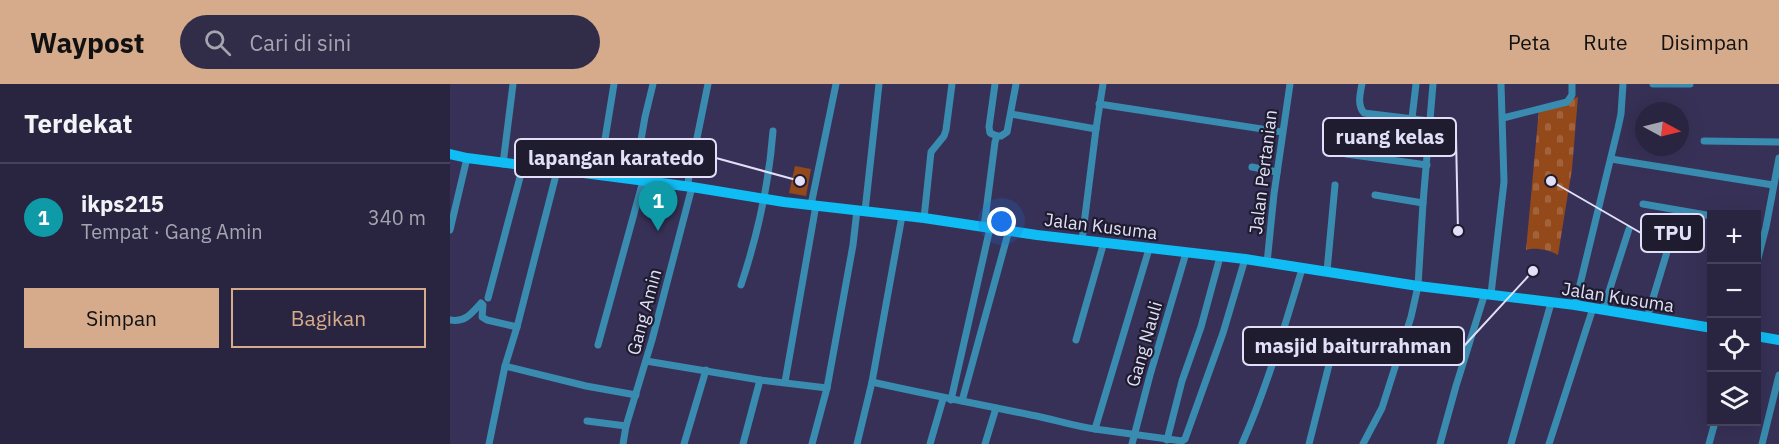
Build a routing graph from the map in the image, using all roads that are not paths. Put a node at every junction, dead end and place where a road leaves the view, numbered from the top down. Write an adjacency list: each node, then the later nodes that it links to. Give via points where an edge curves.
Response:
1 (513, 84): 38 (street)
2 (614, 84): 44 (street)
3 (653, 84): 45 (street)
4 (708, 84): 48 (street, Gang Amin)
5 (836, 84): 54 (street)
6 (879, 84): 55 (street)
7 (952, 84): 58 (street, via 946,130 931,152)
8 (995, 84): 29 (street, via 989,127 990,133)
9 (1016, 84): 21 (street)
10 (1103, 84): 20 (street)
11 (1290, 84): 28 (street, Jalan Pertanian)
12 (1362, 84): 22 (street, via 1359,104 1364,113)
13 (1416, 84): 22 (street)
14 (1433, 84): 24 (street)
15 (1501, 84): 23 (street)
16 (1572, 84): 23 (street, via 1567,102)
17 (1623, 84): 37 (street)
18 (1653, 84): 19 (street)
19 (1690, 84)
20 (1100, 104): 26 (street); 28 (street)
21 (1011, 114): 26 (street); 29 (street, via 1007,132)
22 (1412, 118): 24 (street)
23 (1503, 118): 78 (street, via 1504,182)
24 (1430, 121): 30 (street)
25 (1330, 122): 30 (street)
26 (1096, 129): 66 (street)
27 (773, 131): 51 (street)
28 (1282, 132): 43 (street, Jalan Pertanian)
29 (997, 136): 61 (street)
30 (1429, 137): 39 (street)
31 (1704, 141): 32 (street)
32 (1779, 141)
33 (450, 154): 35 (street, Jalan Kusuma)
34 (1346, 154): 39 (street)
35 (466, 158): 38 (street, Jalan Kusuma); 50 (street)
36 (1779, 158): 47 (street)
37 (1611, 159): 47 (street); 81 (street)
38 (503, 164): 40 (street, Jalan Kusuma)
39 (1427, 165): 52 (street)
40 (523, 166): 42 (street, Jalan Kusuma); 79 (street)
41 (1252, 167): 43 (street)
42 (557, 171): 44 (street, Jalan Kusuma); 85 (street)
43 (1277, 172): 72 (street, Jalan Pertanian)
44 (599, 176): 45 (street, Jalan Kusuma)
45 (638, 180): 48 (street, Jalan Kusuma); 91 (street)
46 (1335, 185): 75 (street)
47 (1773, 185): 60 (street)
48 (689, 187): 51 (street, Jalan Kusuma); 92 (street, Gang Amin)
49 (1375, 195): 52 (street)
50 (454, 197): 63 (street)
51 (765, 199): 54 (street, Jalan Kusuma); 76 (street)
52 (1423, 203): 77 (street)
53 (1643, 204): 56 (street)
54 (814, 205): 55 (street, Jalan Kusuma); 97 (street)
55 (861, 211): 57 (street, Jalan Kusuma); 99 (street)
56 (1707, 215)
57 (902, 216): 58 (street, Jalan Kusuma); 98 (street)
58 (924, 218): 61 (street, Jalan Kusuma)
59 (1761, 226): 60 (street)
60 (1766, 227): 73 (street)
61 (987, 228): 64 (street, Jalan Kusuma); 101 (street)
62 (1629, 229): 82 (street)
63 (450, 230)
64 (1009, 230): 66 (street, Jalan Kusuma); 102 (street)
65 (1673, 232): 83 (street)
66 (1082, 240): 67 (street, Jalan Kusuma)
67 (1104, 242): 68 (street, Jalan Kusuma); 88 (street)
68 (1149, 249): 69 (street, Jalan Kusuma); 107 (street)
69 (1186, 253): 70 (street, Jalan Kusuma); 108 (street, Gang Nauli)
70 (1220, 257): 71 (street, Jalan Kusuma); 109 (street)
71 (1245, 259): 72 (street, Jalan Kusuma); 109 (street, via 1187,434 1182,441)
72 (1267, 263): 74 (street, Jalan Kusuma)
73 (1757, 264)
74 (1302, 269): 75 (street, Jalan Kusuma); 119 (street, via 1275,361)
75 (1327, 272): 77 (street, Jalan Kusuma)
76 (741, 285)
77 (1418, 286): 78 (street, Jalan Kusuma); 121 (street, via 1382,408)
78 (1488, 294): 80 (street, Jalan Kusuma); 122 (street)
79 (488, 298)
80 (1551, 303): 81 (street, Jalan Kusuma); 123 (street)
81 (1575, 305): 82 (street, Jalan Kusuma)
82 (1598, 309): 83 (street, Jalan Kusuma); 124 (street)
83 (1647, 318): 86 (street, Jalan Kusuma)
84 (450, 320): 85 (street, via 463,320 482,303 482,317)
85 (517, 327): 93 (street)
86 (1707, 327)
87 (1761, 337): 89 (street)
88 (1076, 340)
89 (1779, 340)
90 (1335, 341): 120 (street)
91 (598, 345)
92 (646, 361): 94 (street); 100 (street, Gang Amin)
93 (505, 366): 100 (street); 110 (street)
94 (706, 370): 96 (street); 112 (street)
95 (1779, 375): 126 (street)
96 (760, 380): 97 (street); 113 (street)
97 (785, 382): 99 (street)
98 (872, 382): 101 (street); 115 (street)
99 (827, 388): 114 (street)
100 (636, 394): 105 (street, Gang Amin)
101 (947, 399): 102 (street); 116 (street)
102 (962, 401): 103 (street)
103 (996, 408): 107 (street); 117 (street)
104 (587, 421): 105 (street)
105 (626, 426): 111 (street, Gang Amin)
106 (1714, 426): 125 (street)
107 (1095, 429): 108 (street)
108 (1135, 436): 109 (street); 118 (street, Gang Nauli)
109 (1167, 440)
110 (489, 444)
111 (623, 444)
112 (684, 444)
113 (743, 444)
114 (812, 444)
115 (857, 444)
116 (930, 444)
117 (985, 444)
118 (1132, 444)
119 (1242, 444)
120 (1309, 444)
121 (1363, 444)
122 (1440, 444)
123 (1511, 444)
124 (1549, 444)
125 (1709, 444)
126 (1762, 444)

